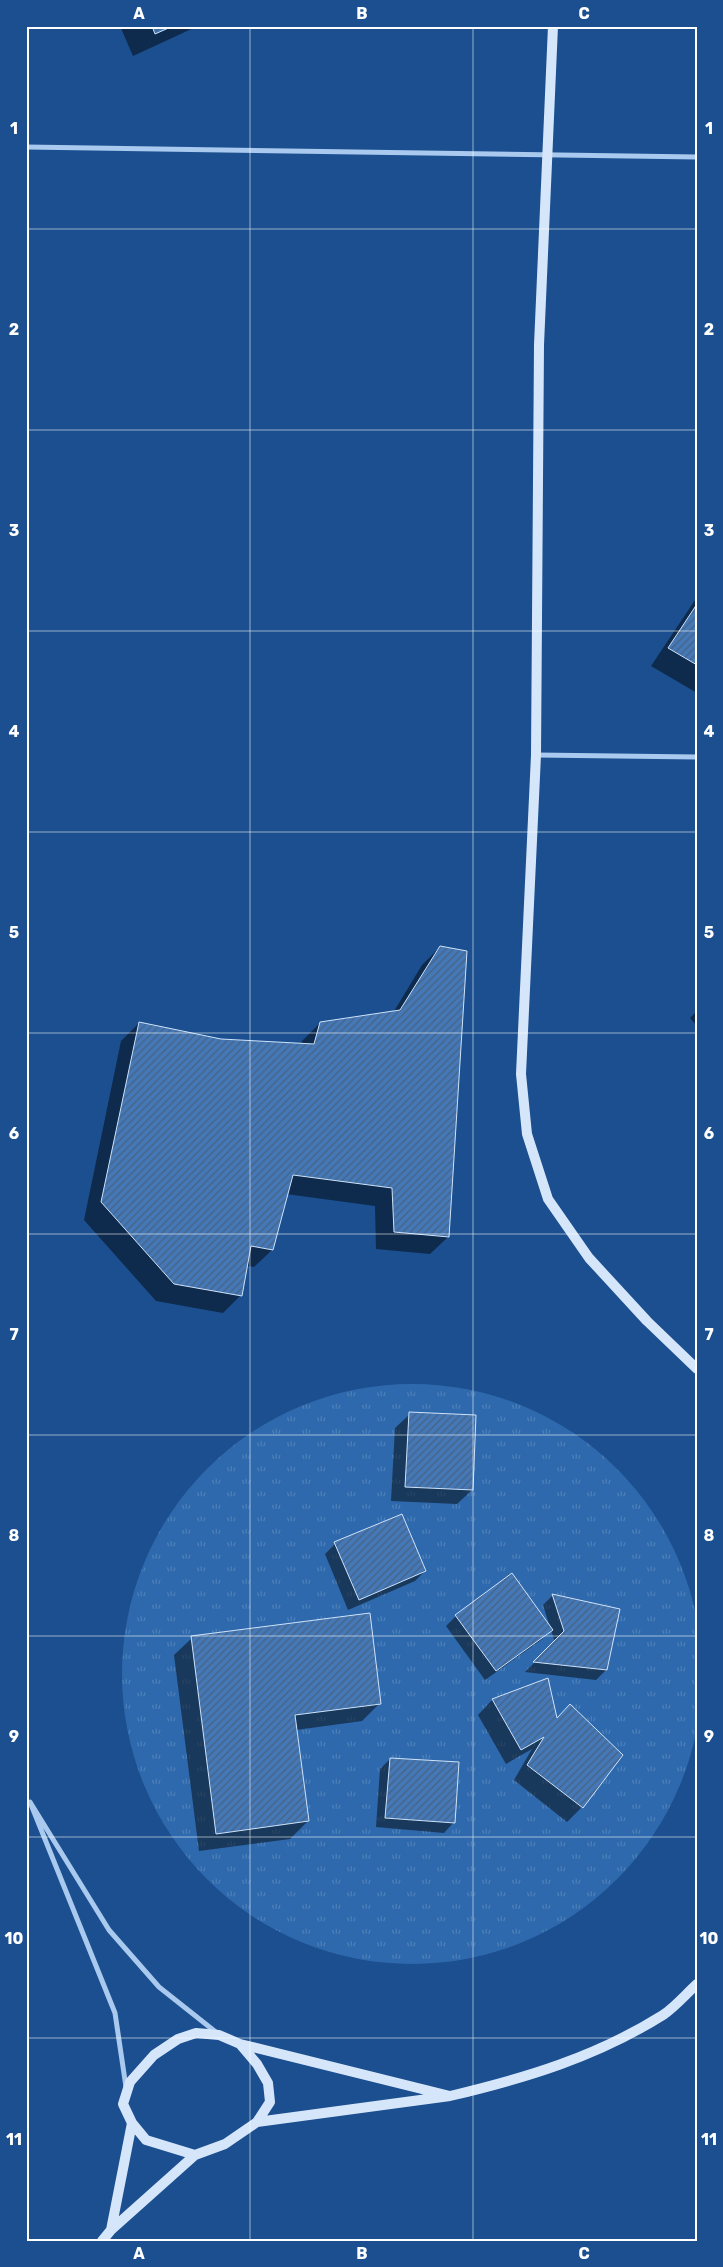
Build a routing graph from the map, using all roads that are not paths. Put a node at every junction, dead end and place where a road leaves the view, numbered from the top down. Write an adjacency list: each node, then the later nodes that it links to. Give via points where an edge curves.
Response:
1 (553, 26): 3 (main road)
2 (26, 147): 3 (street)
3 (548, 154): 4 (street); 5 (main road, via 539,345)
4 (697, 157)
5 (536, 755): 6 (street); 7 (main road, via 521,1074 527,1134 548,1199 589,1258)
6 (697, 757)
7 (697, 1369)
8 (26, 1796): 9 (street)
9 (30, 1802): 11 (street, via 109,1930 159,1987); 13 (street, via 115,2013)
10 (697, 1984): 14 (main road, via 664,2014 586,2056 522,2079)
11 (219, 2034): 12 (main road); 13 (main road, via 196,2033 178,2039 154,2055 130,2082)
12 (240, 2044): 14 (main road); 15 (main road, via 268,2083 270,2102)
13 (127, 2091): 16 (main road, via 123,2104)
14 (450, 2096): 15 (main road)
15 (257, 2122): 17 (main road, via 225,2144)
16 (132, 2123): 17 (main road, via 146,2140); 18 (main road)
17 (195, 2155): 18 (main road)
18 (111, 2230): 19 (main road)
19 (102, 2241)

